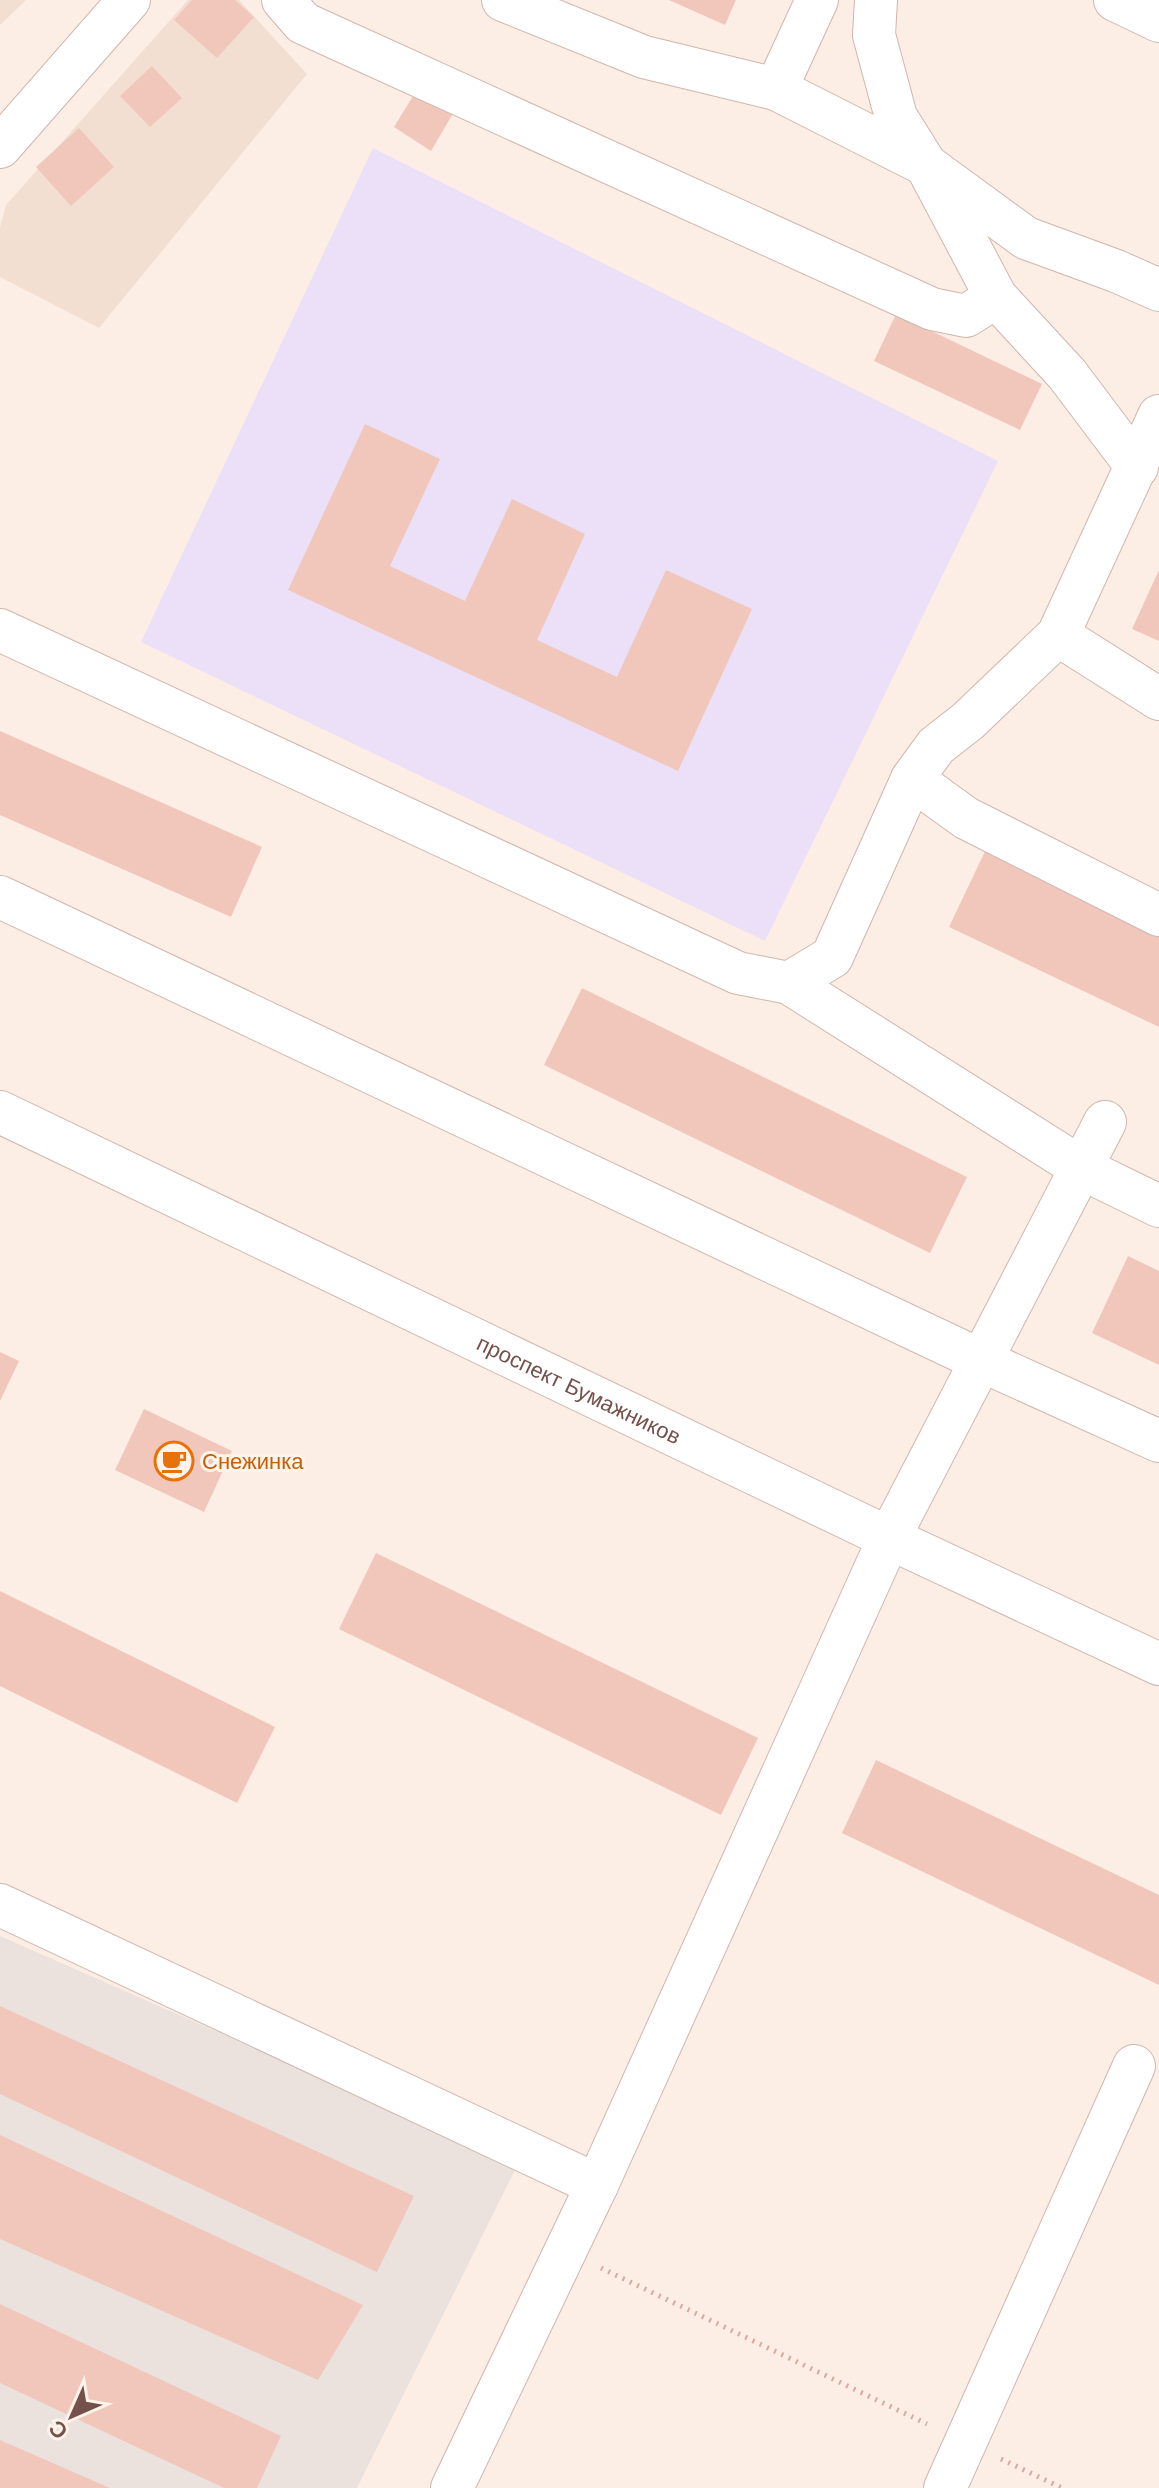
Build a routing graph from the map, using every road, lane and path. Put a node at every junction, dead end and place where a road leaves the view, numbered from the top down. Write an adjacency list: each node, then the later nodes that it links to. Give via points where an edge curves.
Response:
1 (129, 0): 9 (street)
2 (283, 0): 12 (street, via 303,23 932,309 966,316)
3 (503, 0): 8 (street, via 644,57)
4 (817, 0): 8 (street)
5 (876, 0): 10 (street, via 874,35 896,117)
6 (1115, 0): 7 (street)
7 (1159, 21)
8 (776, 89): 10 (street)
9 (0, 147)
10 (926, 165): 11 (street, via 1026,238); 12 (street)
11 (1159, 290)
12 (996, 297): 14 (street, via 1067,374)
13 (1159, 416): 14 (street)
14 (1137, 467): 16 (street)
15 (0, 630): 21 (street, via 738,973)
16 (1058, 635): 17 (street); 18 (street, via 936,746)
17 (1159, 699)
18 (912, 779): 20 (street, via 966,818); 21 (street, via 832,957)
19 (0, 897): 26 (street)
20 (1159, 915)
21 (789, 983): 24 (street)
22 (0, 1112): 28 (street, проспект Бумажников)
23 (1105, 1122): 24 (street)
24 (1083, 1169): 25 (street); 26 (street)
25 (1159, 1206)
26 (980, 1360): 27 (street); 28 (street)
27 (1159, 1441)
28 (889, 1538): 29 (street, проспект Бумажников); 32 (street)
29 (1159, 1664)
30 (0, 1905): 32 (street)
31 (1134, 2066): 34 (street)
32 (597, 2185): 33 (street)
33 (565, 2251): 34 (path); 35 (street)
34 (966, 2442): 36 (street); 37 (path)
35 (452, 2488)
36 (945, 2488)
37 (1062, 2488)

